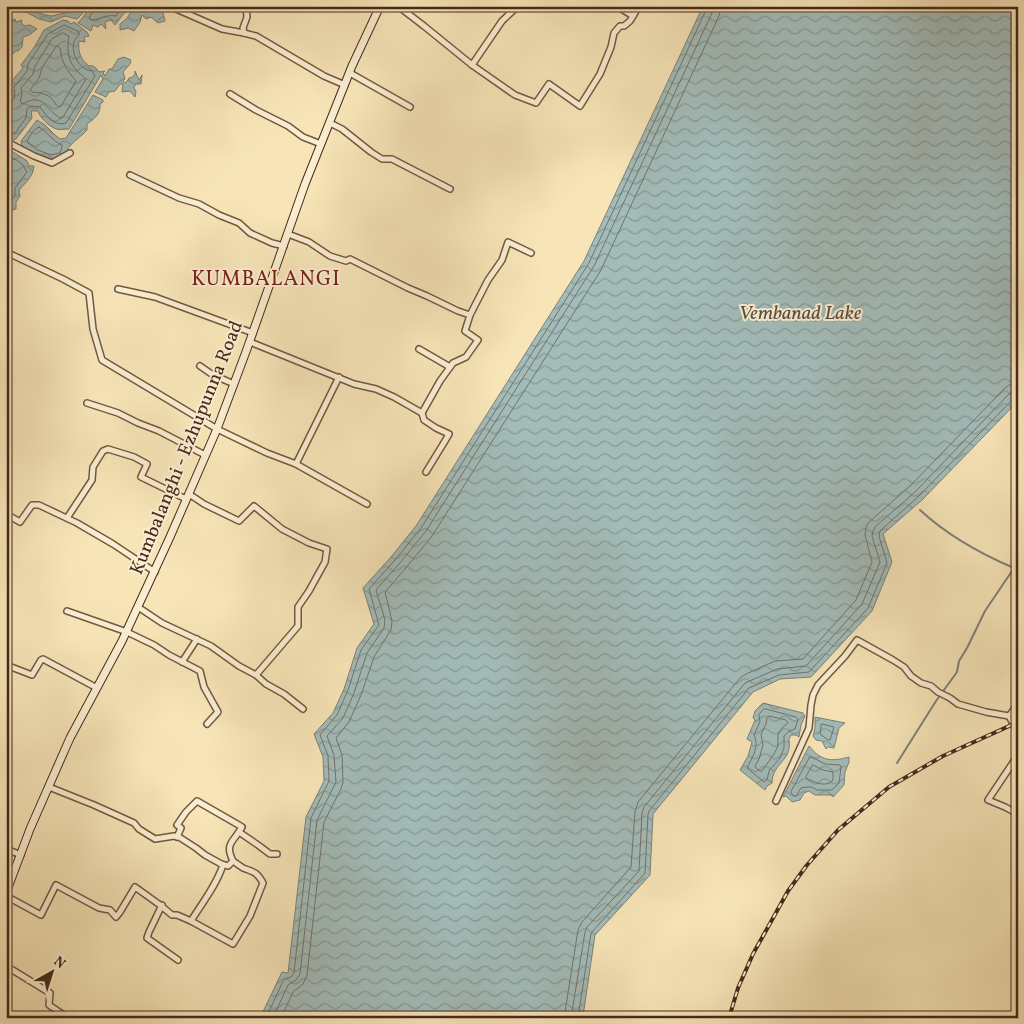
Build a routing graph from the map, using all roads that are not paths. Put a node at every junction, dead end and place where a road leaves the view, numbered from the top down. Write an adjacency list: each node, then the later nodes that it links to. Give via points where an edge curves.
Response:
1 (246, 6): 9 (street)
2 (380, 6): 11 (main road, Kumbalanghi - Ezhupunna Road)
3 (398, 6): 10 (street)
4 (518, 6): 10 (street, via 502,21)
5 (617, 6): 8 (street)
6 (639, 6): 8 (street)
7 (174, 8): 9 (street, via 222,29)
8 (633, 16): 10 (street, via 614,33 600,74 580,106 549,84 536,103 514,95)
9 (244, 33): 12 (street, via 256,36)
10 (472, 65)
11 (350, 72): 12 (main road, Kumbalanghi - Ezhupunna Road); 14 (street)
12 (345, 86): 15 (main road, Kumbalanghi - Ezhupunna Road)
13 (230, 94): 17 (street, via 303,137)
14 (410, 107)
15 (330, 123): 17 (main road, Kumbalanghi - Ezhupunna Road); 20 (street, via 382,159 392,159)
16 (7, 143): 18 (street, via 52,163)
17 (321, 144): 21 (main road, Kumbalanghi - Ezhupunna Road)
18 (70, 153)
19 (130, 175): 22 (street, via 199,204 239,223 250,233)
20 (450, 189)
21 (288, 234): 22 (main road, Kumbalanghi - Ezhupunna Road); 26 (street, via 330,256 346,261 350,259)
22 (284, 246): 27 (main road, Kumbalanghi - Ezhupunna Road)
23 (6, 252): 36 (street, via 89,293 93,329 102,360)
24 (531, 253): 26 (street, via 508,242 502,260)
25 (118, 289): 27 (street, via 155,297)
26 (470, 315): 31 (street, via 465,331 478,340 466,357)
27 (253, 333): 28 (main road, Kumbalanghi - Ezhupunna Road)
28 (250, 342): 32 (street); 33 (main road, Kumbalanghi - Ezhupunna Road)
29 (419, 350): 31 (street)
30 (200, 366): 33 (street)
31 (450, 367): 35 (street)
32 (339, 377): 35 (street, via 376,389); 38 (street)
33 (234, 384): 36 (main road, Kumbalanghi - Ezhupunna Road)
34 (87, 403): 37 (street, via 159,431)
35 (422, 413): 39 (street, via 424,420 449,434)
36 (216, 429): 37 (main road, Kumbalanghi - Ezhupunna Road); 38 (street)
37 (205, 455): 40 (main road, Kumbalanghi - Ezhupunna Road)
38 (296, 464): 41 (street)
39 (426, 472)
40 (188, 497): 43 (street, via 141,477 147,464 108,450 103,451 93,467 92,480); 44 (main road, Kumbalanghi - Ezhupunna Road); 51 (street, via 239,520 254,506 282,528 327,549 325,562 298,607 298,626)
41 (367, 504)
42 (6, 514): 43 (street, via 20,522 32,505 39,505)
43 (67, 518): 44 (street)
44 (155, 572): 45 (main road, Kumbalanghi - Ezhupunna Road)
45 (138, 607): 47 (main road, Kumbalanghi - Ezhupunna Road); 48 (street, via 162,623)
46 (67, 611): 47 (street)
47 (127, 632): 49 (street); 52 (main road, Kumbalanghi - Ezhupunna Road)
48 (197, 639): 49 (street); 51 (street)
49 (182, 662): 56 (street, via 200,671 204,688 218,712)
50 (6, 665): 52 (street, via 32,675 43,659)
51 (256, 675): 54 (street)
52 (97, 688): 58 (main road, Kumbalanghi - Ezhupunna Road)
53 (1018, 704): 55 (street)
54 (303, 709)
55 (1010, 716): 57 (street); 59 (street, via 958,704 921,683 894,660 856,640 818,684 811,705 810,728)
56 (207, 724)
57 (1018, 743): 60 (street, via 1016,758 988,800)
58 (48, 787): 62 (street, via 134,823 155,839); 65 (main road, Kumbalanghi - Ezhupunna Road)
59 (776, 801)
60 (1018, 814)
61 (239, 832): 62 (street, via 242,828 237,824 197,801 177,825 181,828); 64 (street, via 270,854); 66 (street, via 228,848)
62 (177, 837): 67 (street)
63 (6, 849): 65 (street)
64 (277, 854)
65 (21, 855): 68 (main road, Kumbalanghi - Ezhupunna Road)
66 (232, 861): 67 (street, via 228,866); 70 (street, via 258,874 263,883 250,916 233,944)
67 (222, 864): 70 (street, via 220,874)
68 (6, 894): 69 (street, via 41,915 56,885 99,908 110,910 116,917 135,887)
69 (162, 906): 70 (street, via 172,915); 71 (street, via 148,938)
70 (191, 921)
71 (178, 960)
72 (6, 966): 73 (street, via 50,993 49,1005)
73 (68, 1018)

